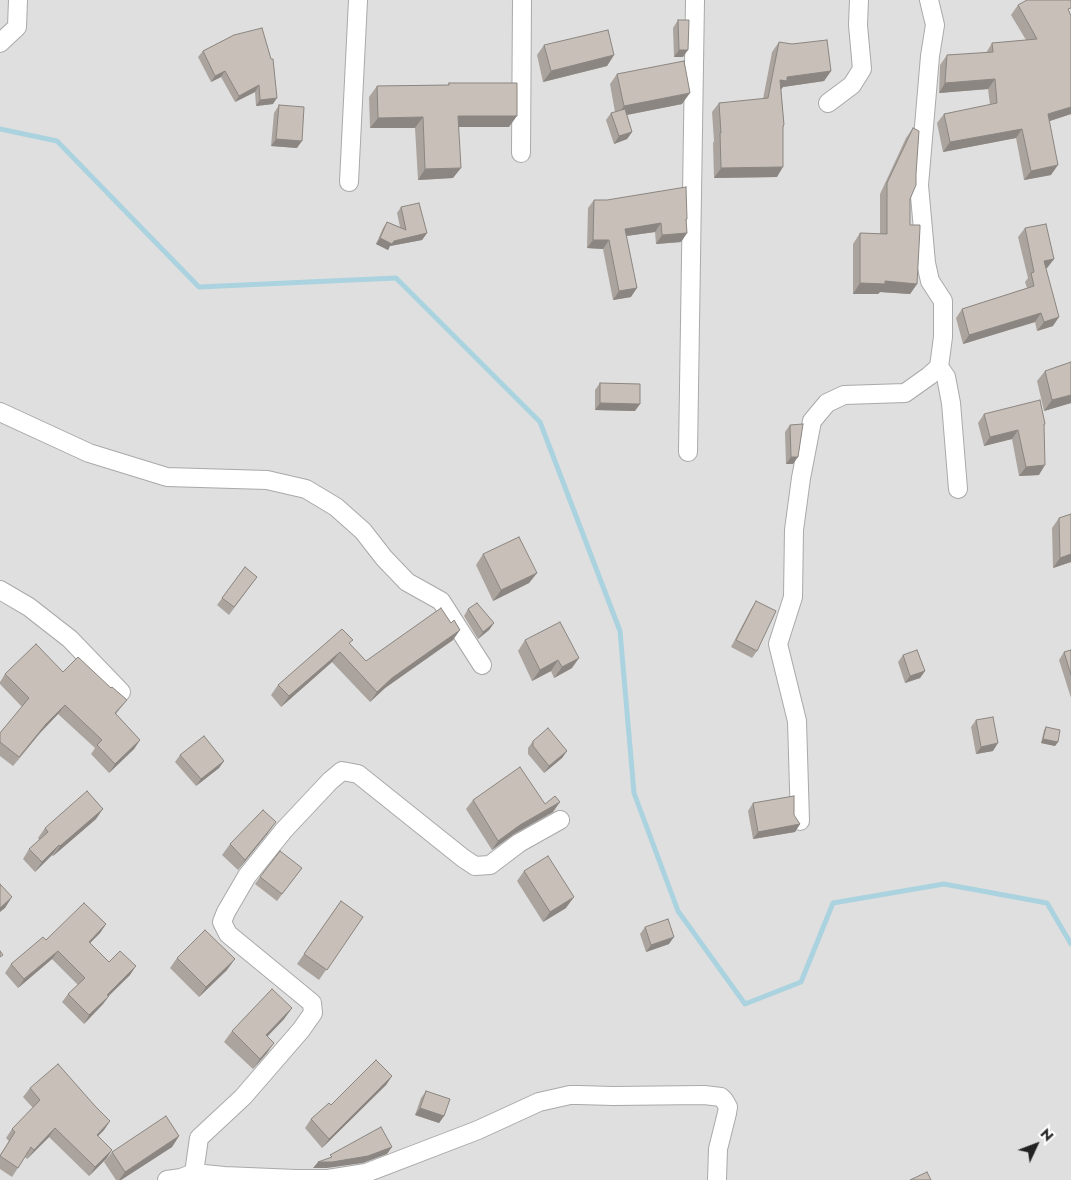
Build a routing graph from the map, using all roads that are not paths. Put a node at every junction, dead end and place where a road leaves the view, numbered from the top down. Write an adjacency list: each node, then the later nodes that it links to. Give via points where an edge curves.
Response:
1 (18, 0): 7 (street, via 16,26)
2 (358, 0): 10 (street)
3 (522, 0): 9 (street)
4 (695, 0): 13 (street)
5 (859, 0): 8 (street, via 862,69 852,85)
6 (929, 0): 11 (street, via 935,25 919,185 926,263 930,281 943,301)
7 (0, 43)
8 (828, 103)
9 (521, 153)
10 (349, 182)
11 (939, 367): 14 (street, via 946,376 951,403); 19 (street, via 905,394 844,395 827,403 812,421 794,530 793,597 778,644 797,721)
12 (0, 412): 16 (street, via 89,453 167,477 267,480 306,489 336,507 363,531 407,582 442,601)
13 (688, 452)
14 (958, 489)
15 (0, 590): 17 (street, via 29,607 70,640)
16 (482, 665)
17 (121, 692)
18 (560, 820): 20 (street, via 519,842 490,865 475,866 358,774 342,771 330,781 247,876 222,922 228,934 312,1003 313,1013 243,1098 199,1138)
19 (800, 820)
20 (194, 1173): 21 (street); 22 (street, via 328,1178 374,1170 543,1101 570,1095 692,1095 721,1097 726,1101 727,1113 716,1160)
21 (167, 1180)
22 (716, 1180)

